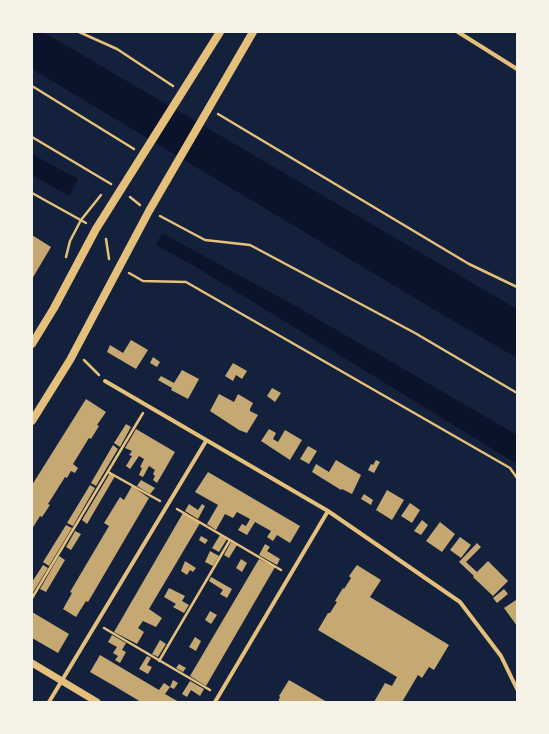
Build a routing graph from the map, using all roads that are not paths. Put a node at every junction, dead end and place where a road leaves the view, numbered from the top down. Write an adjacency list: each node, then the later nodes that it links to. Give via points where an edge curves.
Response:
1 (220, 32): 5 (main road, via 96,229)
2 (253, 32): 7 (main road, via 176,162 75,351)
3 (458, 32): 4 (street)
4 (517, 69)
5 (32, 344)
6 (105, 381): 8 (street)
7 (32, 421)
8 (206, 441): 9 (street); 11 (street)
9 (328, 511): 12 (street, via 460,602 501,656); 15 (street)
10 (32, 663): 11 (street)
11 (62, 682): 13 (street); 14 (street)
12 (517, 689)
13 (50, 702)
14 (97, 702)
15 (215, 702)

